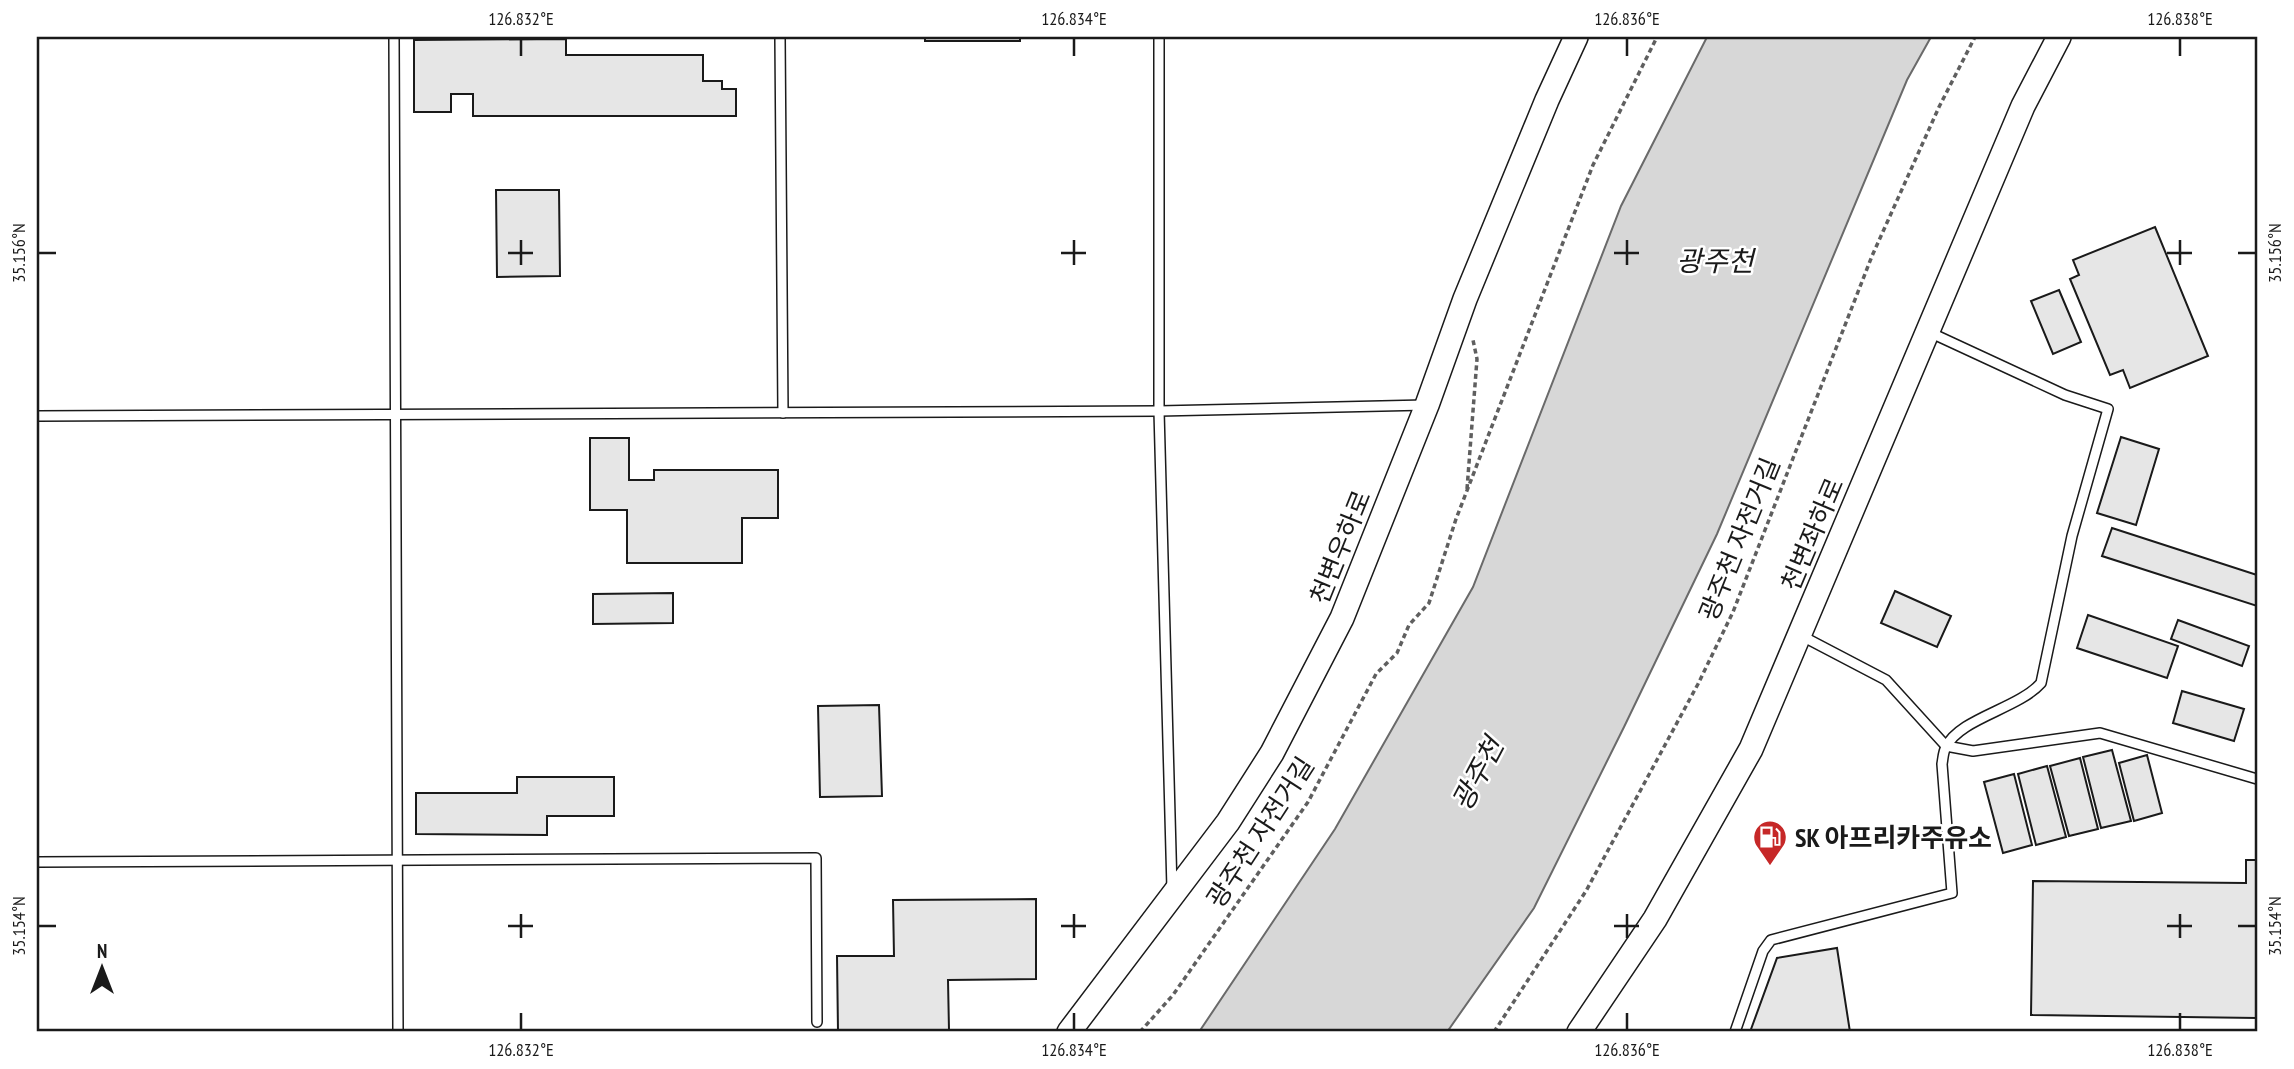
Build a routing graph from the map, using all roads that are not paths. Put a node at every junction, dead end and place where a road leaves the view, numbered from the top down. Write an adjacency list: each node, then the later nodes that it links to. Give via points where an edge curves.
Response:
1 (394, 37): 10 (lane)
2 (780, 37): 9 (lane)
3 (1159, 37): 8 (lane)
4 (1576, 37): 7 (street, 천변우하로, via 1465,299)
5 (2059, 37): 6 (street, 천변좌하로, via 2023,106)
6 (1928, 331): 12 (street, 천변좌하로); 13 (lane, via 2065,395 2108,409 2072,536 2041,682 2031,693 1961,729)
7 (1427, 405): 8 (lane); 17 (street, 천변우하로, via 1342,618 1272,753)
8 (1159, 411): 9 (lane); 17 (lane)
9 (783, 412): 10 (lane)
10 (396, 414): 11 (lane); 15 (lane)
11 (37, 416)
12 (1800, 635): 13 (lane, via 1886,681); 21 (street, 천변좌하로, via 1751,749 1655,919)
13 (1946, 747): 14 (lane, via 1973,751 2100,733); 22 (lane, via 1942,764 1952,893 1771,940)
14 (2257, 779)
15 (398, 860): 16 (lane); 18 (lane, via 816,858); 19 (lane)
16 (37, 862)
17 (1173, 897): 20 (street, 천변우하로)
18 (817, 1021)
19 (398, 1032)
20 (1069, 1032)
21 (1579, 1032)
22 (1735, 1032)

